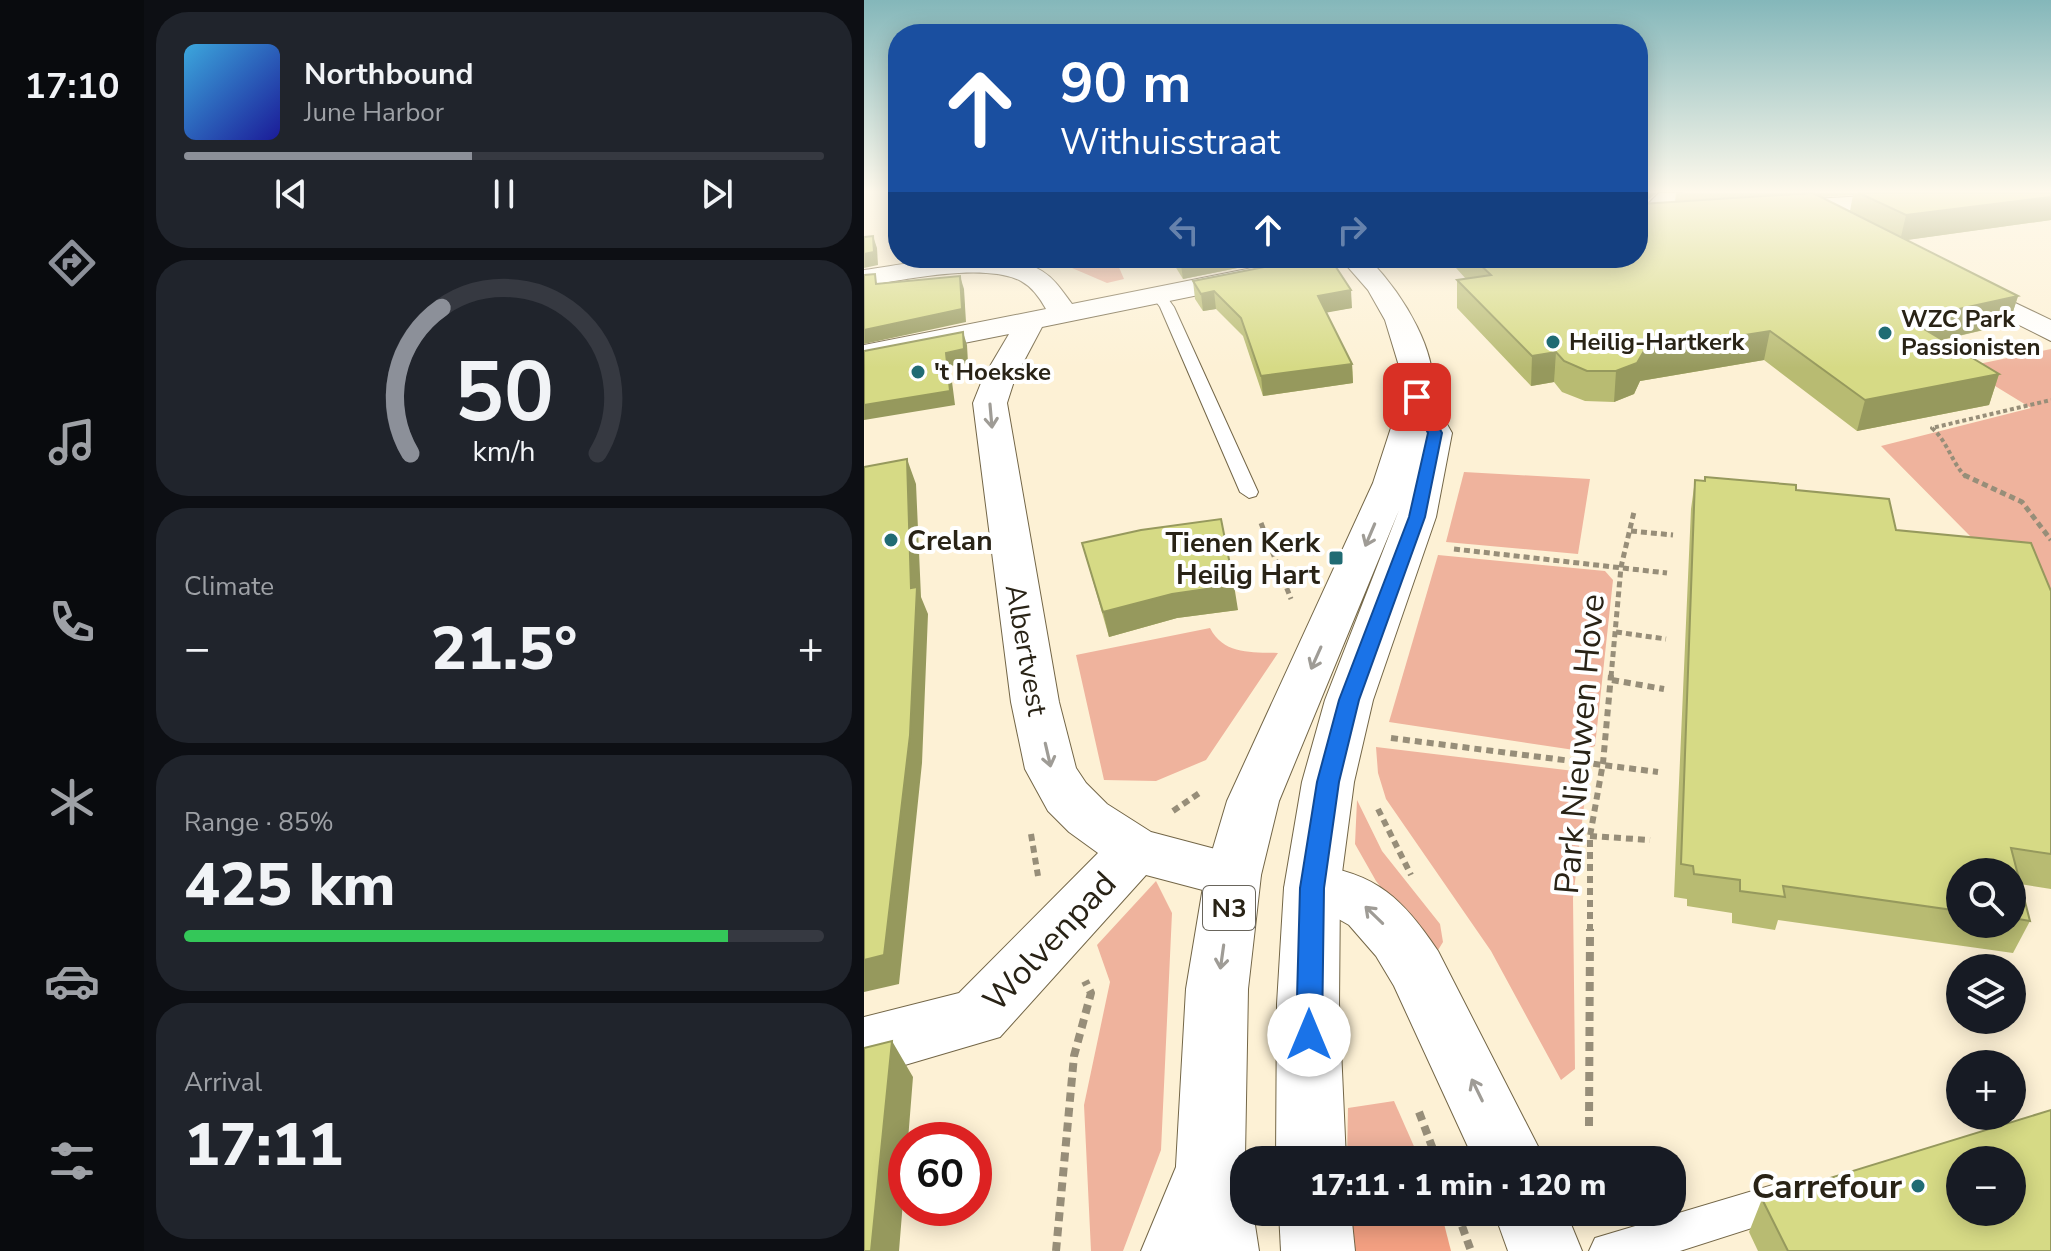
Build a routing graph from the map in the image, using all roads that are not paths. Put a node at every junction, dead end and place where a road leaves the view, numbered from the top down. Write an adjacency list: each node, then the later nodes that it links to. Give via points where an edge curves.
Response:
1 (1292, 268): 5 (street)
2 (1363, 268): 9 (street, N3, via 1400,320 1415,366)
3 (1933, 270): 7 (street)
4 (864, 278): 6 (street, via 1005,268 1031,276 1056,300)
5 (1158, 295): 6 (street); 10 (lane)
6 (1047, 317): 8 (street); 11 (street, Albertvest, one-way to 11, via 999,378 990,403 1005,521 1051,769 1067,797 1088,818)
7 (2051, 332)
8 (864, 354)
9 (1417, 397): 12 (street, N3, one-way to 12, via 1392,483 1253,801); 13 (street, N3, via 1435,433 1423,490 1349,700 1328,782)
10 (1249, 492)
11 (1135, 850): 12 (street, Albertvest); 14 (street, Wolvenpad, via 978,1017)
12 (1233, 875): 17 (street, N3, one-way to 17, via 1217,989)
13 (1312, 888): 15 (street, N3); 16 (street, one-way to 13, via 1397,938 1369,908 1339,891)
14 (864, 1047)
15 (1311, 1146)
16 (1503, 1146)
17 (1211, 1166): 22 (street); 23 (street, N3)
18 (1823, 1188): 21 (lane)
19 (1316, 1226): 24 (street)
20 (1535, 1226): 25 (street)
21 (1632, 1249)
22 (1178, 1251)
23 (1222, 1251)
24 (1318, 1251)
25 (1545, 1251)

